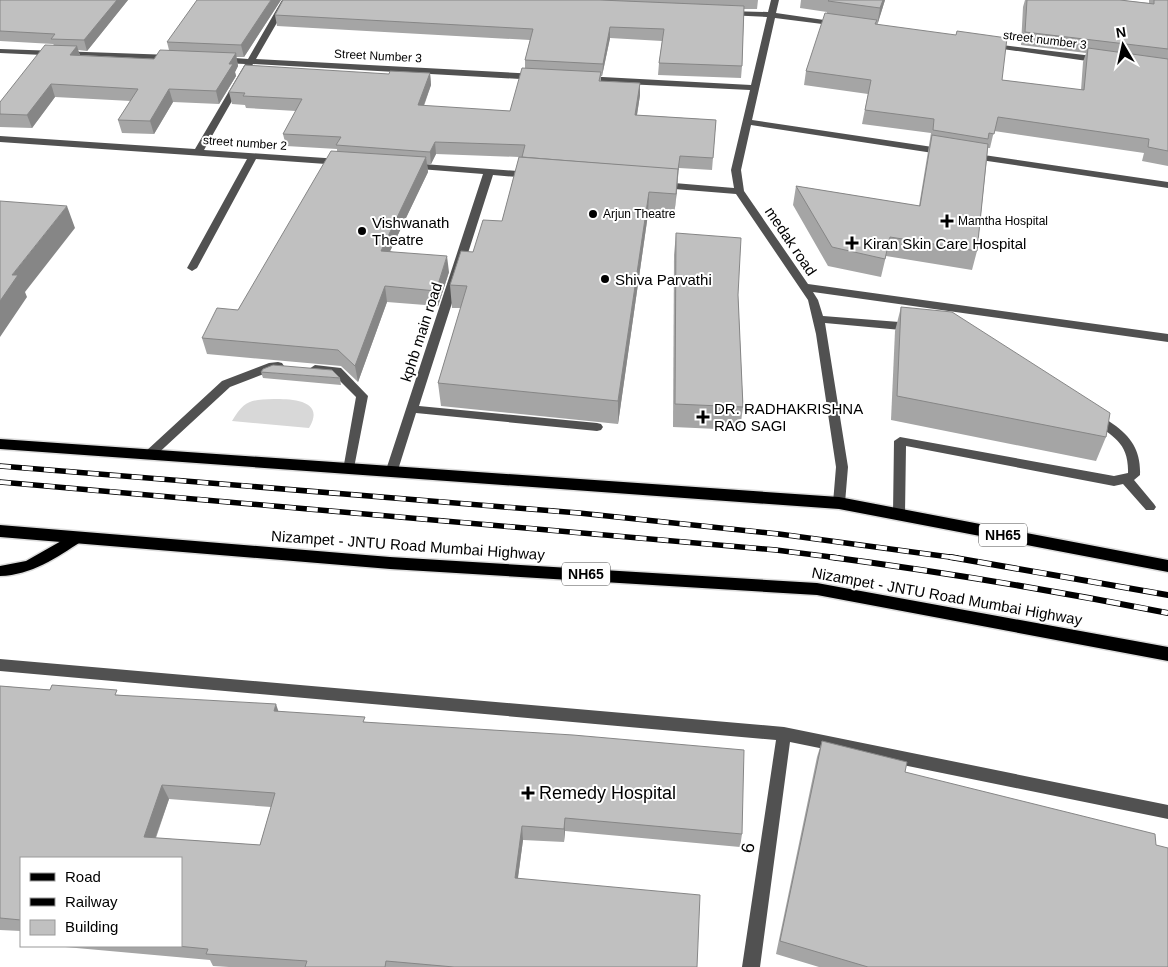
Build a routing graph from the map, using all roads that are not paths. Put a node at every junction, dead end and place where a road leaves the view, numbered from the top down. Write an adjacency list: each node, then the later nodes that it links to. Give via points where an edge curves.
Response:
1 (286, 0): 11 (street)
2 (775, 0): 4 (street, medak road)
3 (722, 12): 4 (street)
4 (771, 15): 5 (street); 14 (street, medak road)
5 (850, 26)
6 (983, 44): 10 (street, street number 3)
7 (0, 52): 8 (street)
8 (186, 59)
9 (214, 60): 11 (street, Street Number 3)
10 (1109, 61)
11 (251, 62): 12 (street, Street Number 3); 17 (street)
12 (547, 77)
13 (577, 79): 14 (street)
14 (755, 88): 15 (street, medak road)
15 (747, 122): 24 (street); 25 (street, medak road, via 736,170)
16 (0, 139): 17 (street, street number 2)
17 (198, 152): 18 (street, street number 2)
18 (253, 156): 19 (street, street number 2); 26 (street)
19 (352, 162)
20 (401, 166): 21 (street)
21 (489, 172): 22 (street); 31 (street, kphb main road)
22 (537, 176)
23 (653, 184): 25 (street)
24 (1168, 186)
25 (739, 191): 27 (street, medak road)
26 (192, 268)
27 (804, 287): 28 (street, medak road, via 813,300); 30 (street)
28 (818, 319): 29 (street); 39 (street, medak road, via 842,467)
29 (923, 328)
30 (1168, 338)
31 (412, 410): 33 (street); 37 (street, kphb main road)
32 (1083, 410): 38 (street, via 1123,437 1133,451 1134,475)
33 (597, 427)
34 (0, 444): 35 (highway, NH65)
35 (149, 455): 36 (highway, NH65); 36 (street, via 226,384 273,366 337,371 362,396)
36 (348, 470): 37 (highway, NH65)
37 (391, 473): 39 (highway, NH65)
38 (1126, 479): 40 (street); 41 (street, via 1114,481 900,441)
39 (839, 503): 41 (highway, NH65)
40 (1150, 507)
41 (898, 514): 44 (highway, NH65)
42 (0, 531): 43 (highway, Nizampet - JNTU Road Mumbai Highway / NH65)
43 (77, 537): 45 (main road, via 41,561); 46 (highway, Nizampet - JNTU Road Mumbai Highway / NH65, via 390,562 817,588)
44 (1168, 566)
45 (0, 571)
46 (1168, 654)
47 (0, 665): 48 (street)
48 (784, 734): 49 (street); 50 (street, 6)
49 (1168, 812)
50 (751, 967)

